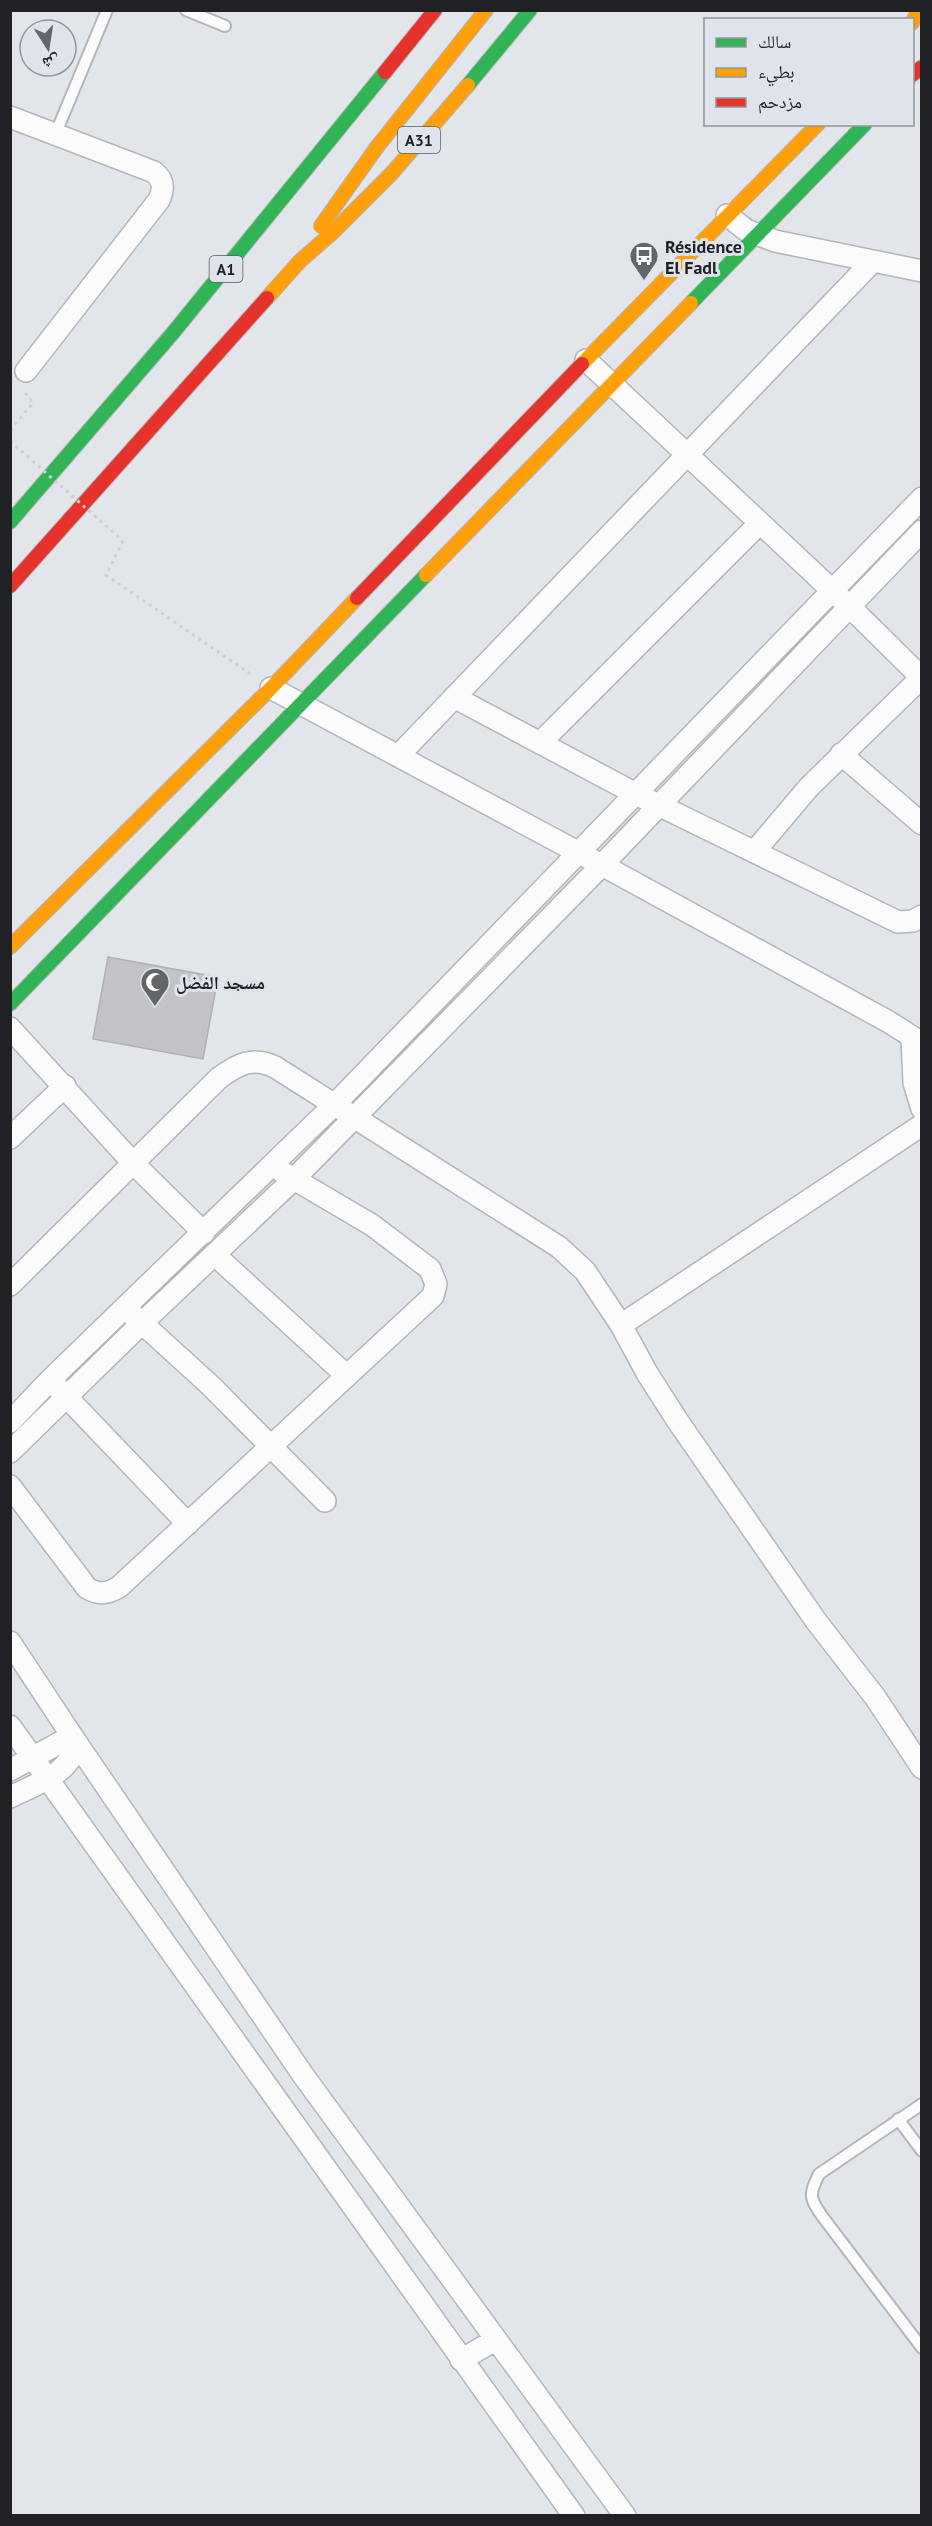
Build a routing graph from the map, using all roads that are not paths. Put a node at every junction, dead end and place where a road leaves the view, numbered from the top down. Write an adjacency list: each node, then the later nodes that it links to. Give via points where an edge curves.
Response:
1 (107, 10): 10 (lane)
2 (186, 10): 6 (lane)
3 (435, 10): 21 (main road, A1, via 179,326)
4 (486, 10): 13 (main road, via 358,172)
5 (530, 10): 13 (main road, A31, via 378,189)
6 (225, 26)
7 (10, 117): 10 (street)
8 (816, 126): 11 (main road)
9 (863, 126): 12 (main road)
10 (55, 135): 17 (street, via 153,172 160,177 162,192)
11 (727, 215): 12 (street); 16 (main road)
12 (757, 235): 14 (street); 18 (main road)
13 (300, 261): 24 (main road)
14 (873, 261): 15 (street); 19 (street)
15 (921, 271)
16 (586, 360): 18 (street); 28 (main road)
17 (26, 371)
18 (612, 384): 19 (street); 30 (main road)
19 (687, 454): 22 (street); 29 (street)
20 (921, 498): 25 (street)
21 (10, 522)
22 (760, 523): 25 (street); 31 (street)
23 (921, 531): 26 (street)
24 (10, 586)
25 (831, 591): 26 (street); 34 (street)
26 (850, 607): 27 (street); 35 (street)
27 (921, 678): 32 (street)
28 (271, 688): 30 (street); 41 (main road)
29 (454, 697): 31 (street); 33 (street)
30 (302, 705): 33 (street); 42 (main road)
31 (540, 743): 34 (street)
32 (842, 754): 36 (street); 37 (street)
33 (398, 756): 38 (street)
34 (636, 794): 35 (street); 38 (street)
35 (658, 804): 37 (street); 39 (street)
36 (921, 824)
37 (753, 852): 40 (street, via 898,921 913,921)
38 (579, 853): 39 (street); 46 (street)
39 (602, 865): 44 (street); 48 (street)
40 (921, 916)
41 (10, 947)
42 (10, 1004)
43 (10, 1028): 45 (street)
44 (917, 1040): 47 (street, via 914,1083)
45 (65, 1086): 50 (street); 51 (street)
46 (335, 1104): 48 (street); 51 (street, via 270,1064 246,1062 219,1078); 52 (street)
47 (921, 1109)
48 (354, 1117): 53 (street); 59 (street, via 559,1247 585,1270)
49 (921, 1125): 59 (street)
50 (10, 1138)
51 (134, 1164): 54 (street); 56 (street)
52 (272, 1167): 53 (street); 54 (street)
53 (294, 1179): 55 (street); 60 (street, via 372,1225 430,1269 436,1278 433,1296)
54 (204, 1233): 57 (street)
55 (215, 1255): 58 (street); 60 (street)
56 (10, 1285)
57 (125, 1307): 58 (street); 61 (street)
58 (142, 1323): 62 (street); 64 (street)
59 (621, 1325): 73 (street, via 677,1420 816,1621 875,1697)
60 (348, 1376): 64 (street)
61 (51, 1379): 62 (street); 63 (street)
62 (65, 1397): 65 (street); 68 (street)
63 (10, 1422)
64 (272, 1447): 67 (street); 68 (street)
65 (10, 1452)
66 (10, 1486): 68 (street, via 87,1588 94,1592 110,1592 119,1587)
67 (325, 1501)
68 (188, 1524)
69 (10, 1642): 71 (street)
70 (10, 1726): 72 (street)
71 (72, 1736): 72 (street); 75 (street, via 72,1755); 80 (street, via 303,2075)
72 (33, 1758): 74 (street); 75 (street)
73 (921, 1768)
74 (10, 1770)
75 (47, 1779): 76 (street); 82 (street)
76 (10, 1797)
77 (921, 2104): 78 (lane)
78 (898, 2120): 79 (lane); 81 (lane, via 819,2174 810,2192 822,2216)
79 (921, 2151)
80 (495, 2340): 82 (street); 84 (street)
81 (921, 2348)
82 (461, 2360): 83 (street)
83 (574, 2516)
84 (625, 2516)

